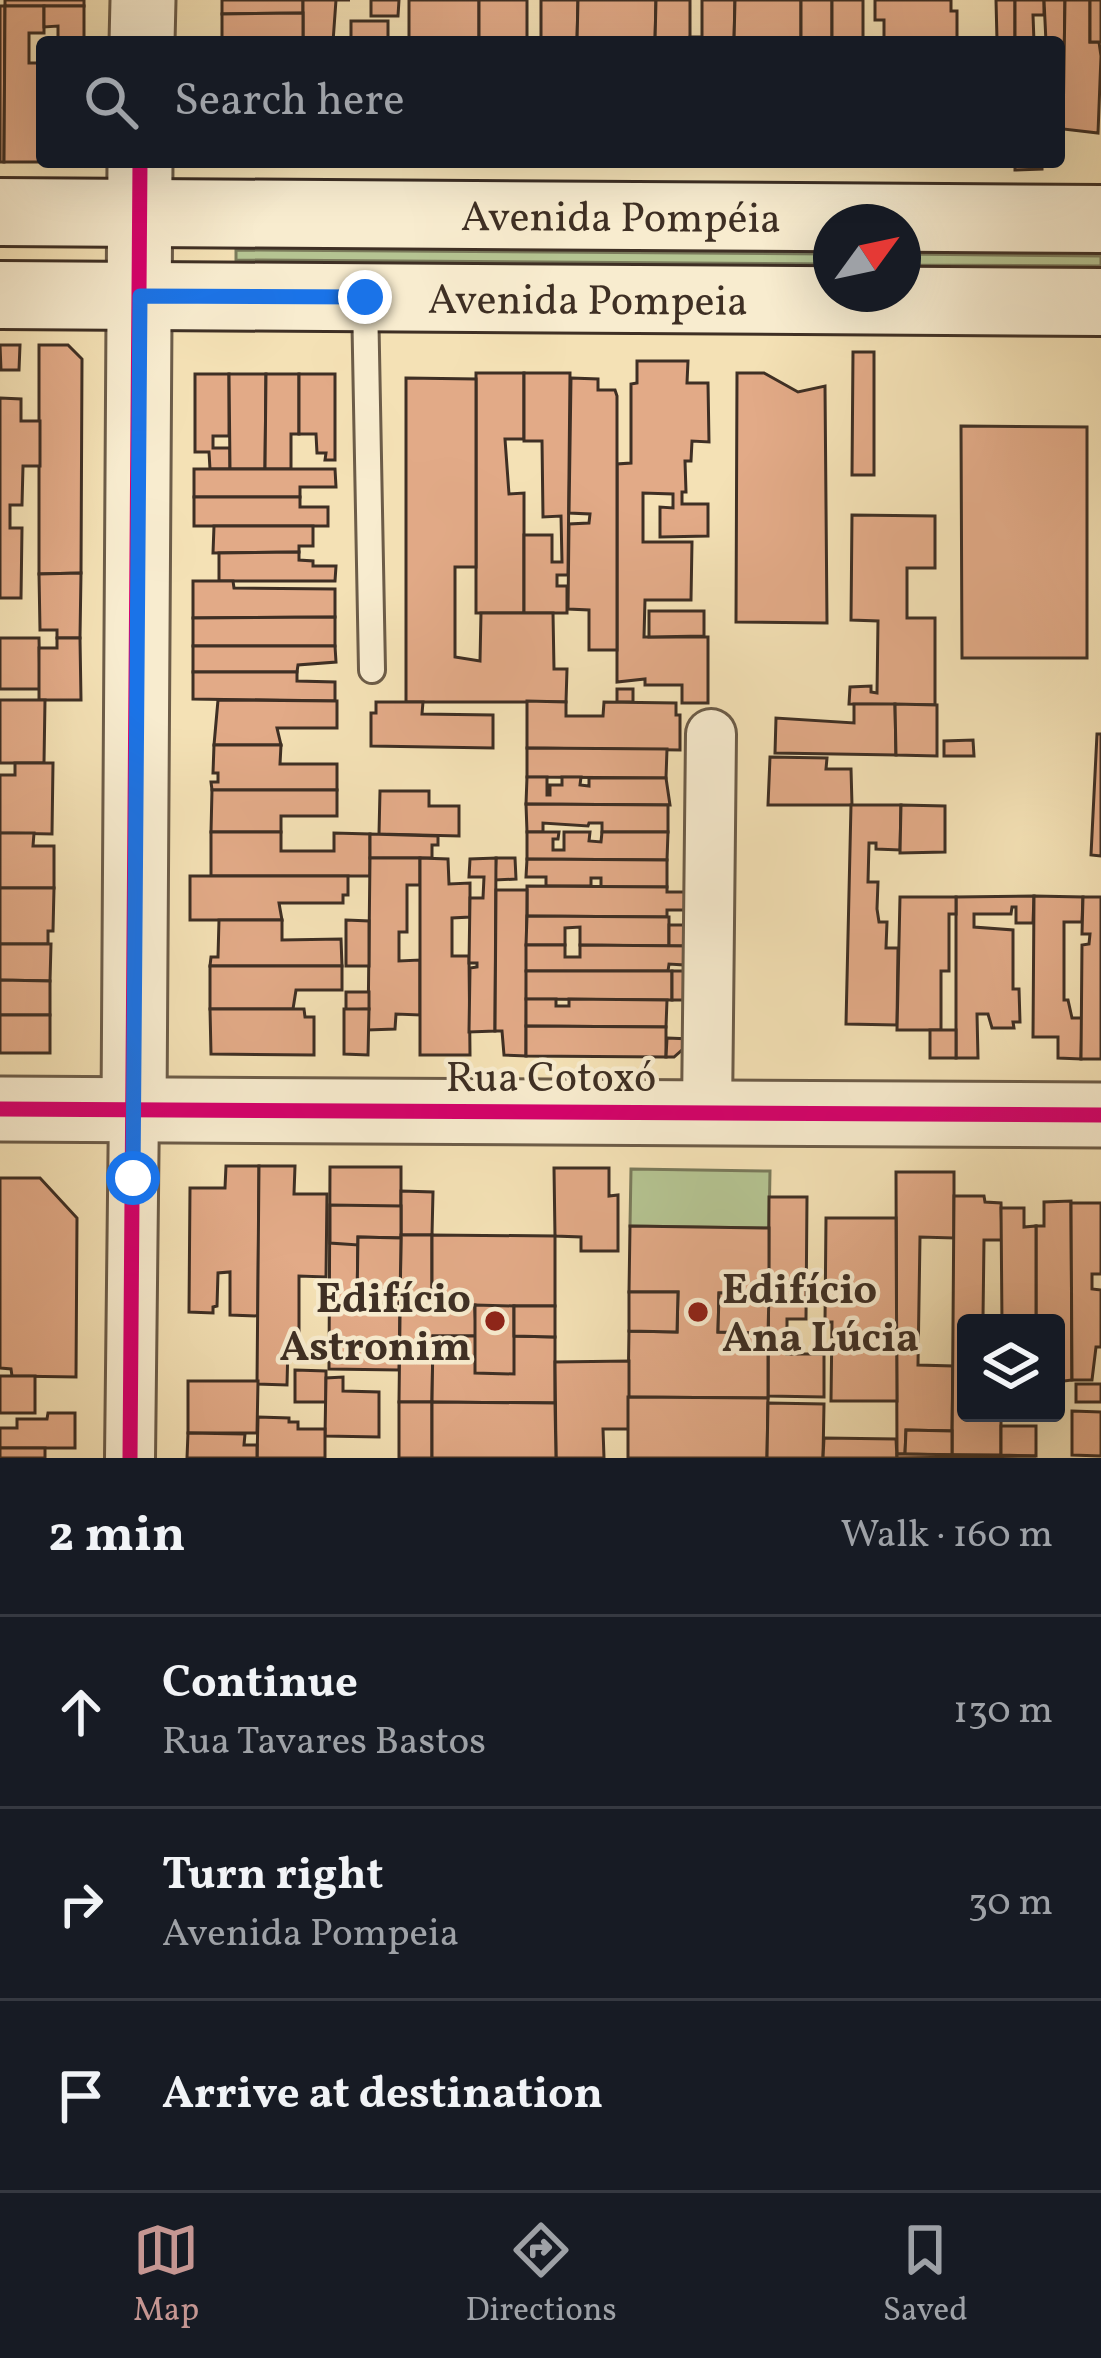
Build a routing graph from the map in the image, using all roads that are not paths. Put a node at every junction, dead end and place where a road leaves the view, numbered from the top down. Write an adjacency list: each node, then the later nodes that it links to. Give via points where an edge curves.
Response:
1 (143, 0): 2 (street)
2 (142, 36)
3 (140, 188): 4 (main road); 5 (main road, Avenida Pompéia); 7 (street)
4 (0, 212)
5 (1101, 219)
6 (0, 295): 7 (main road, Avenida Pompeia)
7 (140, 296): 8 (main road, Avenida Pompeia); 13 (street)
8 (365, 297): 9 (main road, Avenida Pompeia); 10 (lane)
9 (1101, 302)
10 (372, 670)
11 (711, 734): 14 (street)
12 (0, 1109): 13 (street, Rua Cotoxó)
13 (134, 1109): 14 (street, Rua Cotoxó); 16 (street)
14 (707, 1113): 15 (street, Rua Cotoxó)
15 (1101, 1115)
16 (130, 1458)

